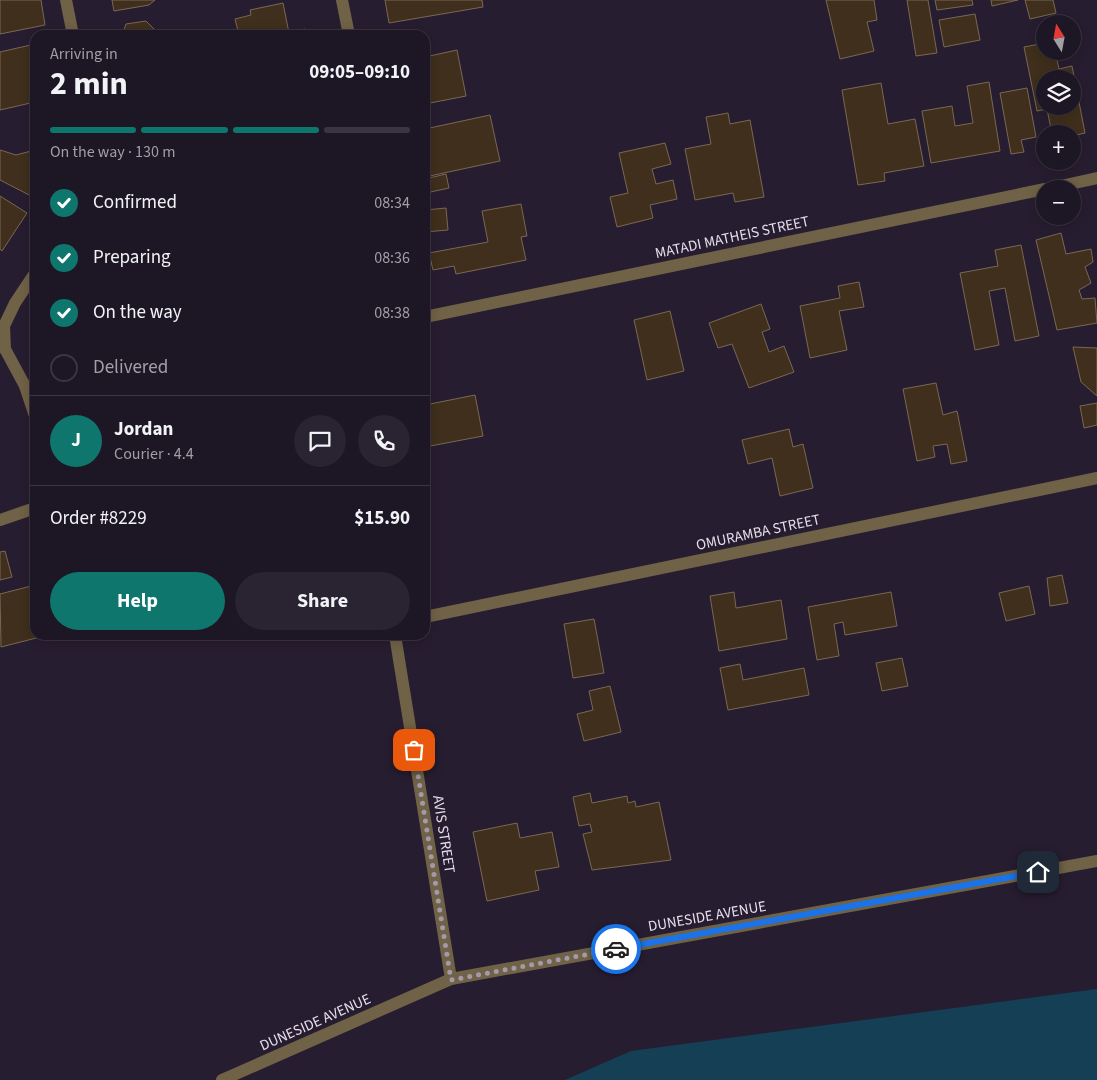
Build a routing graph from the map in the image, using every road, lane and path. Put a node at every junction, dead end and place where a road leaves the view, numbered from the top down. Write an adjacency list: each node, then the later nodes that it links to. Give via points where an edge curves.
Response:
1 (66, 0): 3 (street)
2 (342, 0): 4 (street)
3 (72, 30)
4 (348, 30)
5 (1097, 178): 6 (street, MATADI MATHEIS STREET)
6 (1081, 181)
7 (1036, 191): 9 (street, MATADI MATHEIS STREET)
8 (30, 280): 10 (street, via 14,303 4,326)
9 (430, 316)
10 (2, 348): 11 (street, via 25,386)
11 (30, 401)
12 (1097, 478): 15 (street, OMURAMBA STREET)
13 (30, 510): 14 (street)
14 (0, 520)
15 (430, 617)
16 (396, 640): 18 (street, AVIS STREET)
17 (1097, 861): 18 (street, DUNESIDE AVENUE)
18 (451, 980): 19 (street, DUNESIDE AVENUE)
19 (222, 1080)

